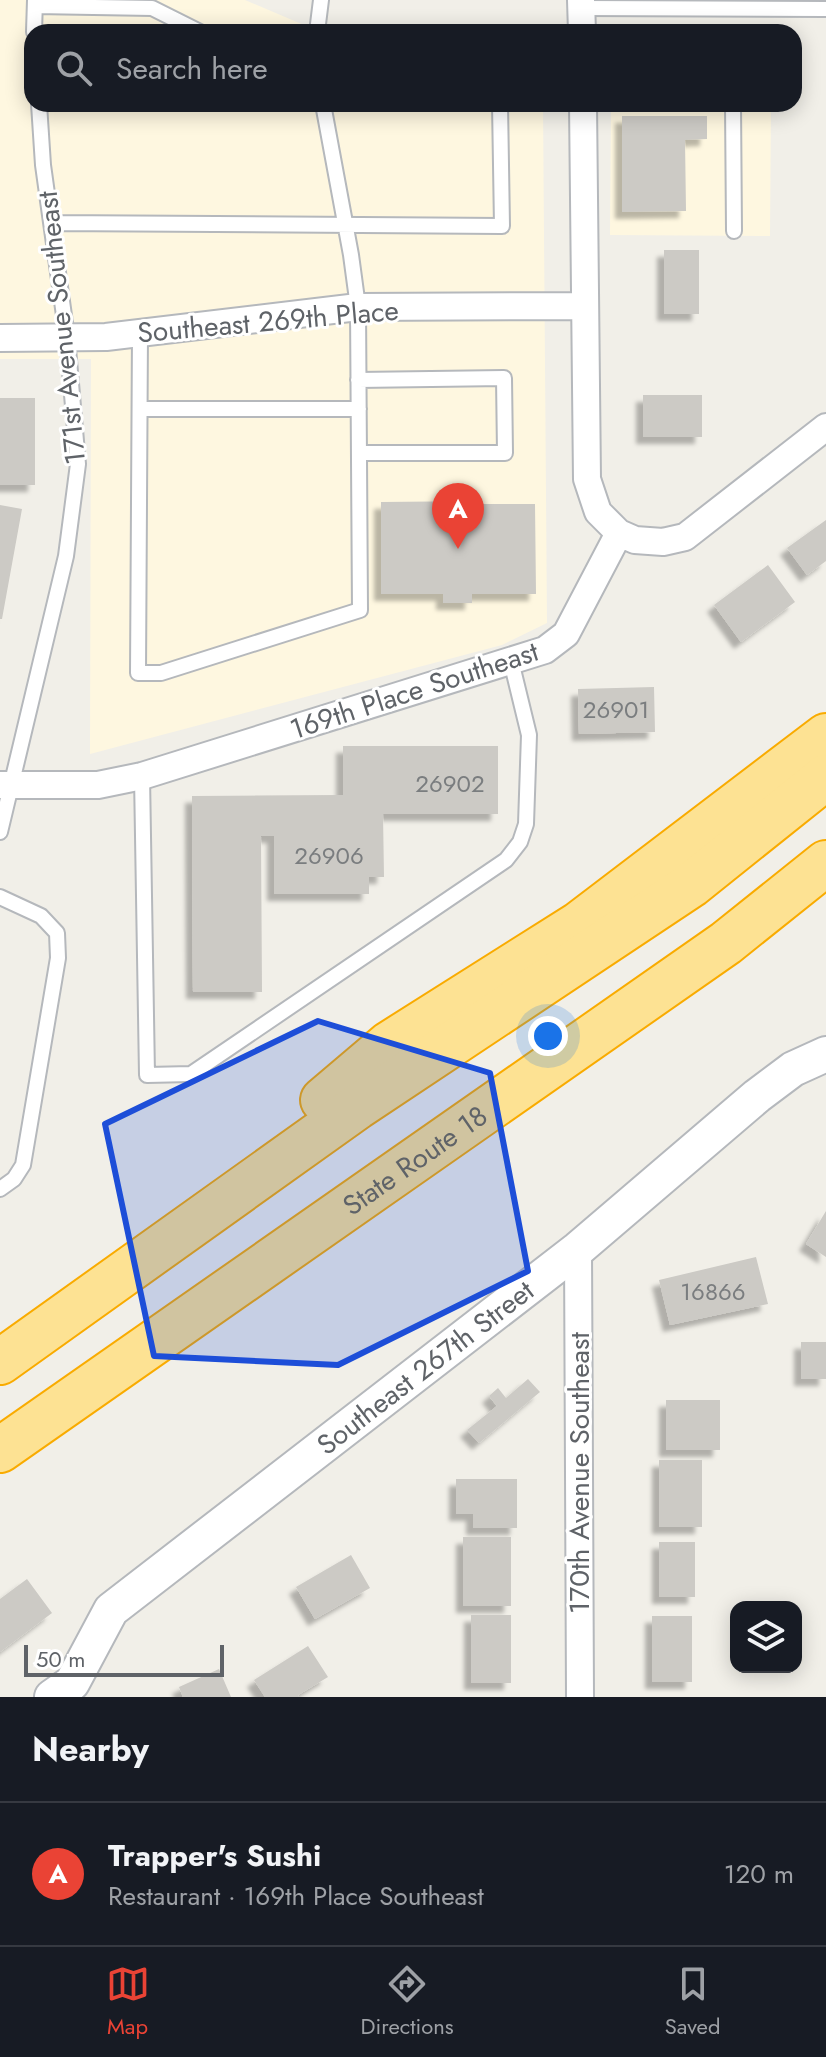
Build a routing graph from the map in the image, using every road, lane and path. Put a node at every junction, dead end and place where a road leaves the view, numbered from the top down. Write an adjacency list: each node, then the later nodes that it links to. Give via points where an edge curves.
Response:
1 (321, 0): 7 (lane)
2 (35, 3): 5 (lane); 6 (lane, via 152,8)
3 (826, 9): 4 (lane)
4 (582, 13)
5 (34, 24)
6 (184, 24)
7 (318, 24)
8 (40, 112): 13 (lane, 171st Avenue Southeast)
9 (325, 112): 14 (lane)
10 (500, 112): 14 (lane, via 502,226)
11 (583, 112): 16 (street)
12 (733, 112): 15 (lane)
13 (52, 223): 14 (lane); 19 (lane, 171st Avenue Southeast)
14 (346, 226): 17 (lane)
15 (734, 231)
16 (585, 306): 17 (street, Southeast 269th Place); 26 (street, via 587,479 598,512)
17 (358, 307): 18 (street, Southeast 269th Place); 21 (lane)
18 (140, 333): 19 (street, Southeast 269th Place); 22 (lane)
19 (67, 337): 20 (street, Southeast 269th Place); 31 (lane, 171st Avenue Southeast, via 78,464 66,556)
20 (0, 338)
21 (358, 380): 23 (lane); 25 (lane, via 504,378 505,453)
22 (140, 409): 23 (lane); 25 (lane, via 138,673 161,673 360,610)
23 (359, 409): 25 (lane)
24 (826, 427): 26 (street, via 685,537 663,542)
25 (359, 453)
26 (619, 533): 27 (street, 169th Place Southeast, via 566,634 545,650)
27 (511, 661): 29 (street, 169th Place Southeast); 29 (lane, via 529,735 526,824 520,842 506,860 191,1074 147,1075)
28 (826, 736): 40 (highway, via 579,924 389,1044)
29 (142, 776): 31 (street, 169th Place Southeast, via 98,785)
30 (826, 777): 40 (highway, via 691,885 357,1107)
31 (6, 785): 32 (lane, 171st Avenue Southeast)
32 (0, 832)
33 (826, 863): 36 (highway, State Route 18)
34 (826, 877): 36 (highway)
35 (0, 897): 38 (lane, via 41,916 57,933 58,958 23,1165)
36 (726, 943): 42 (highway, State Route 18)
37 (823, 1055): 39 (street, Southeast 267th Street, via 757,1096)
38 (0, 1189)
39 (578, 1249): 43 (street, Southeast 267th Street, via 111,1610); 44 (street, 170th Avenue Southeast)
40 (72, 1312): 41 (highway)
41 (0, 1362)
42 (0, 1450)
43 (68, 1692)
44 (580, 1697)

